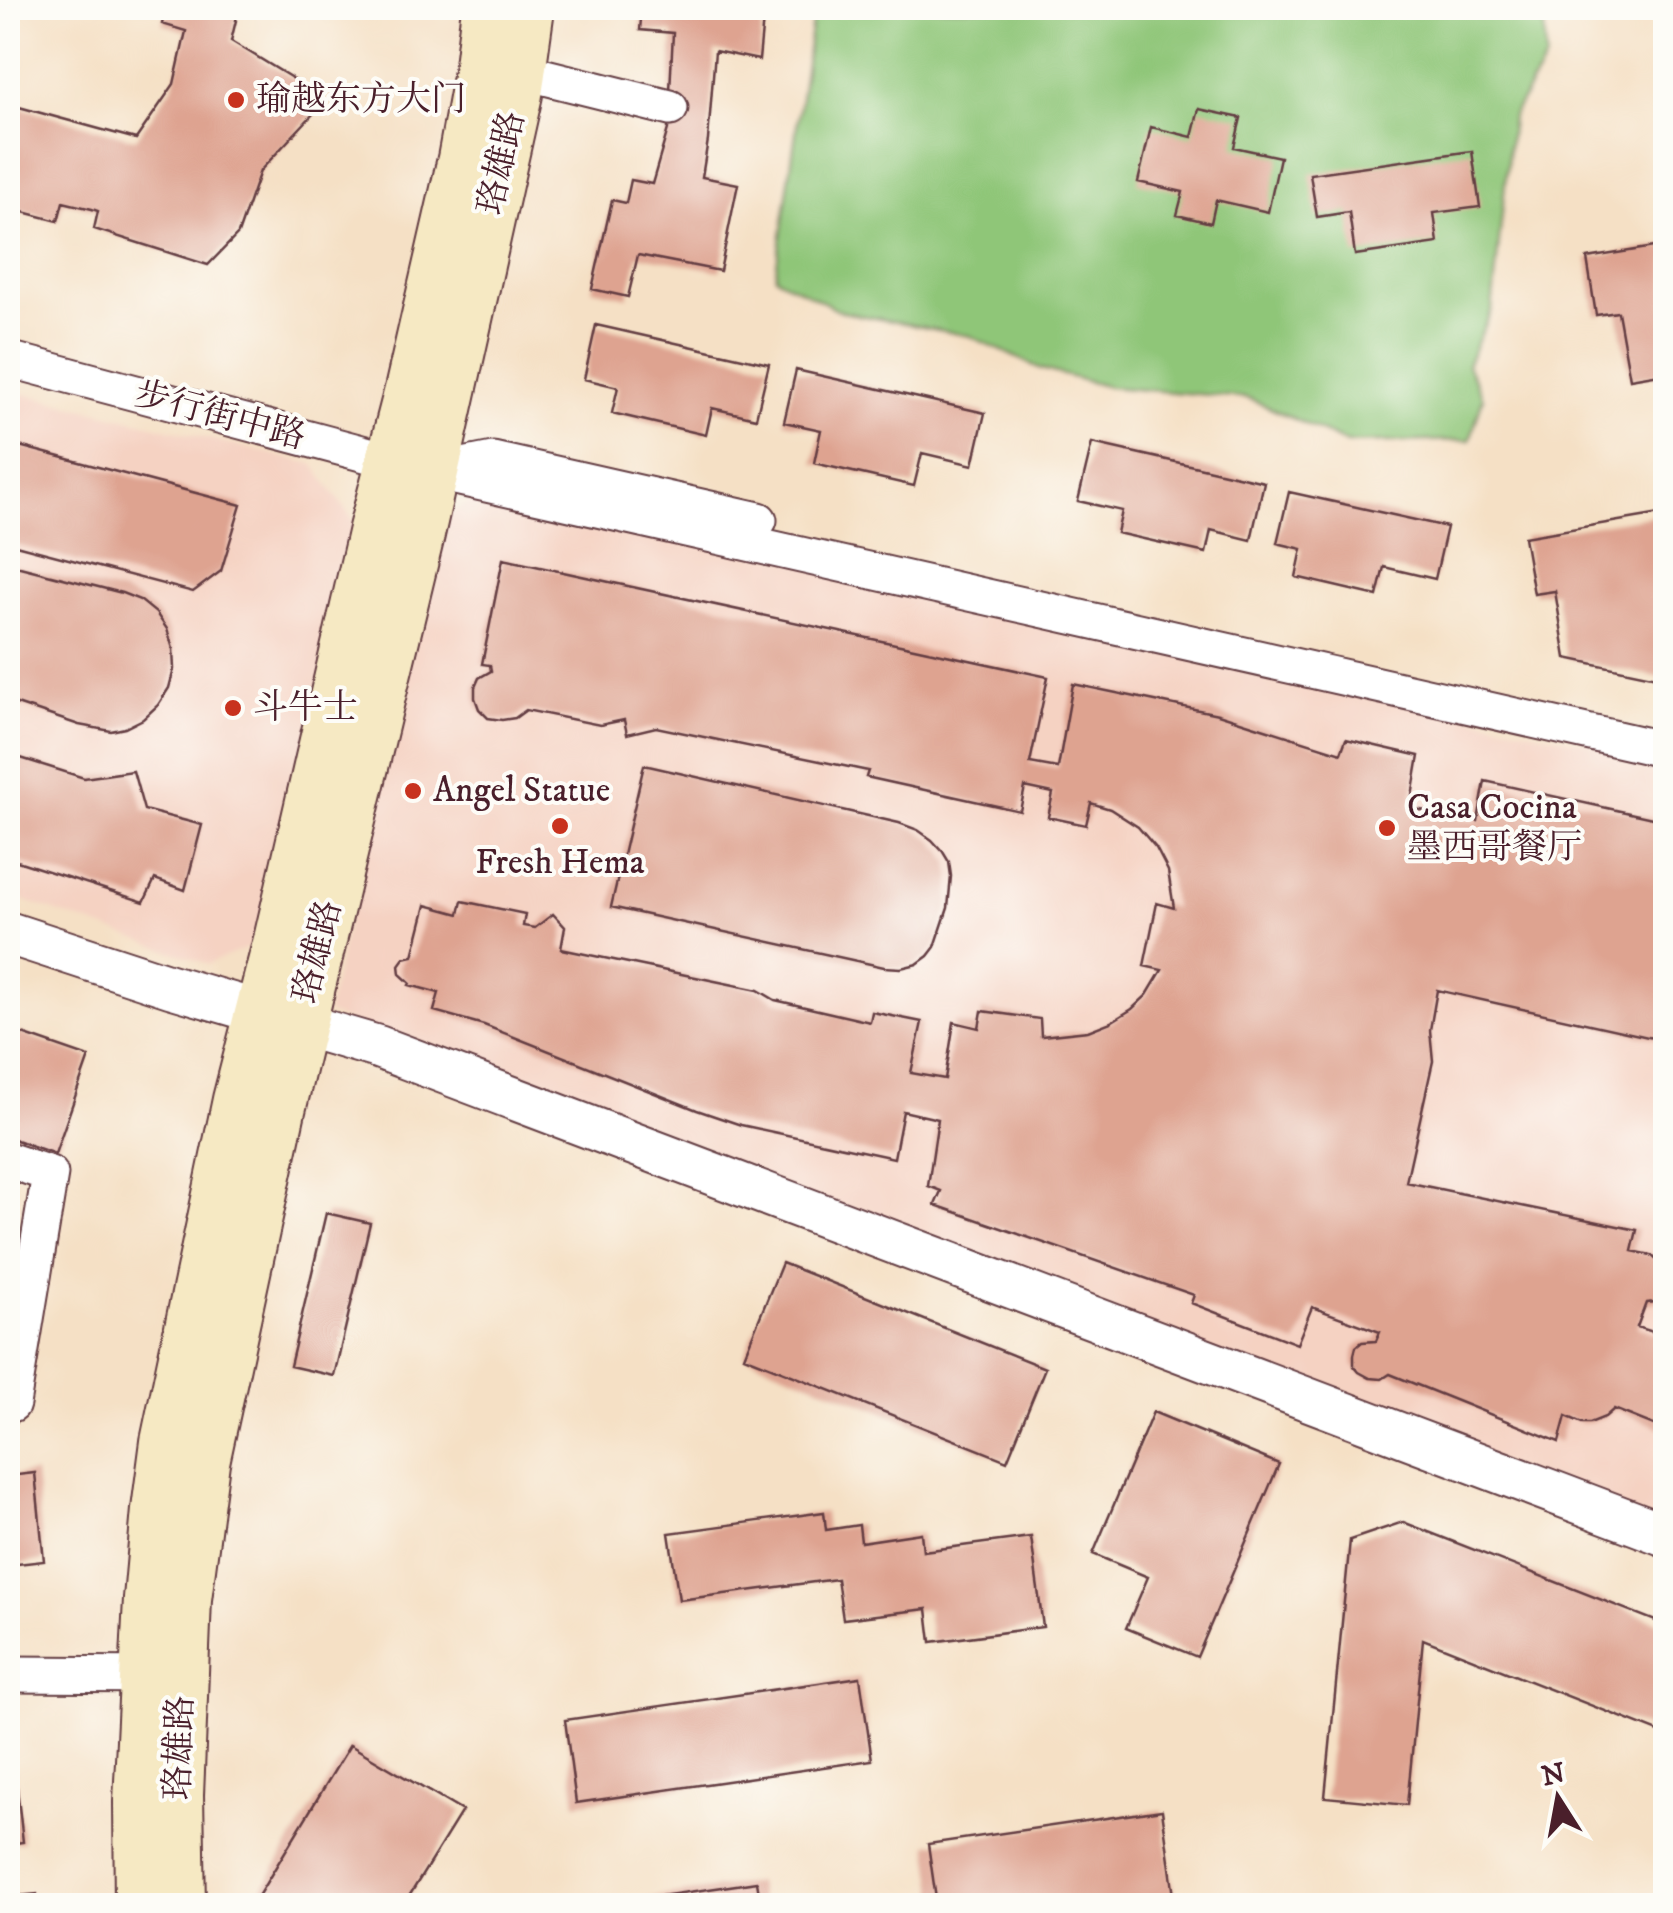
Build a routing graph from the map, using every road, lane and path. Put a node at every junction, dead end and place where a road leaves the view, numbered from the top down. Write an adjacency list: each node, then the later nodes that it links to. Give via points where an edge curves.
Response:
1 (487, 8): 6 (main road, 珞雄路, via 464,159 410,390)
2 (529, 8): 3 (main road, 珞雄路)
3 (521, 71): 4 (street); 6 (main road, 珞雄路)
4 (670, 108)
5 (8, 360): 6 (street, 步行街中路)
6 (412, 467): 7 (street, via 493,460); 8 (street, 步行街中路); 10 (main road, 珞雄路)
7 (1666, 727)
8 (1666, 750)
9 (8, 933): 10 (street)
10 (279, 1024): 13 (street, via 378,1047); 14 (street, via 363,1067); 16 (main road, 珞雄路, via 186,1599)
11 (8, 1160): 12 (street, via 50,1174)
12 (8, 1405)
13 (1666, 1535)
14 (1666, 1557)
15 (8, 1674): 16 (street)
16 (164, 1675): 17 (main road, 珞雄路, via 139,1821); 18 (main road, 珞雄路, via 178,1795)
17 (140, 1906)
18 (180, 1906)

